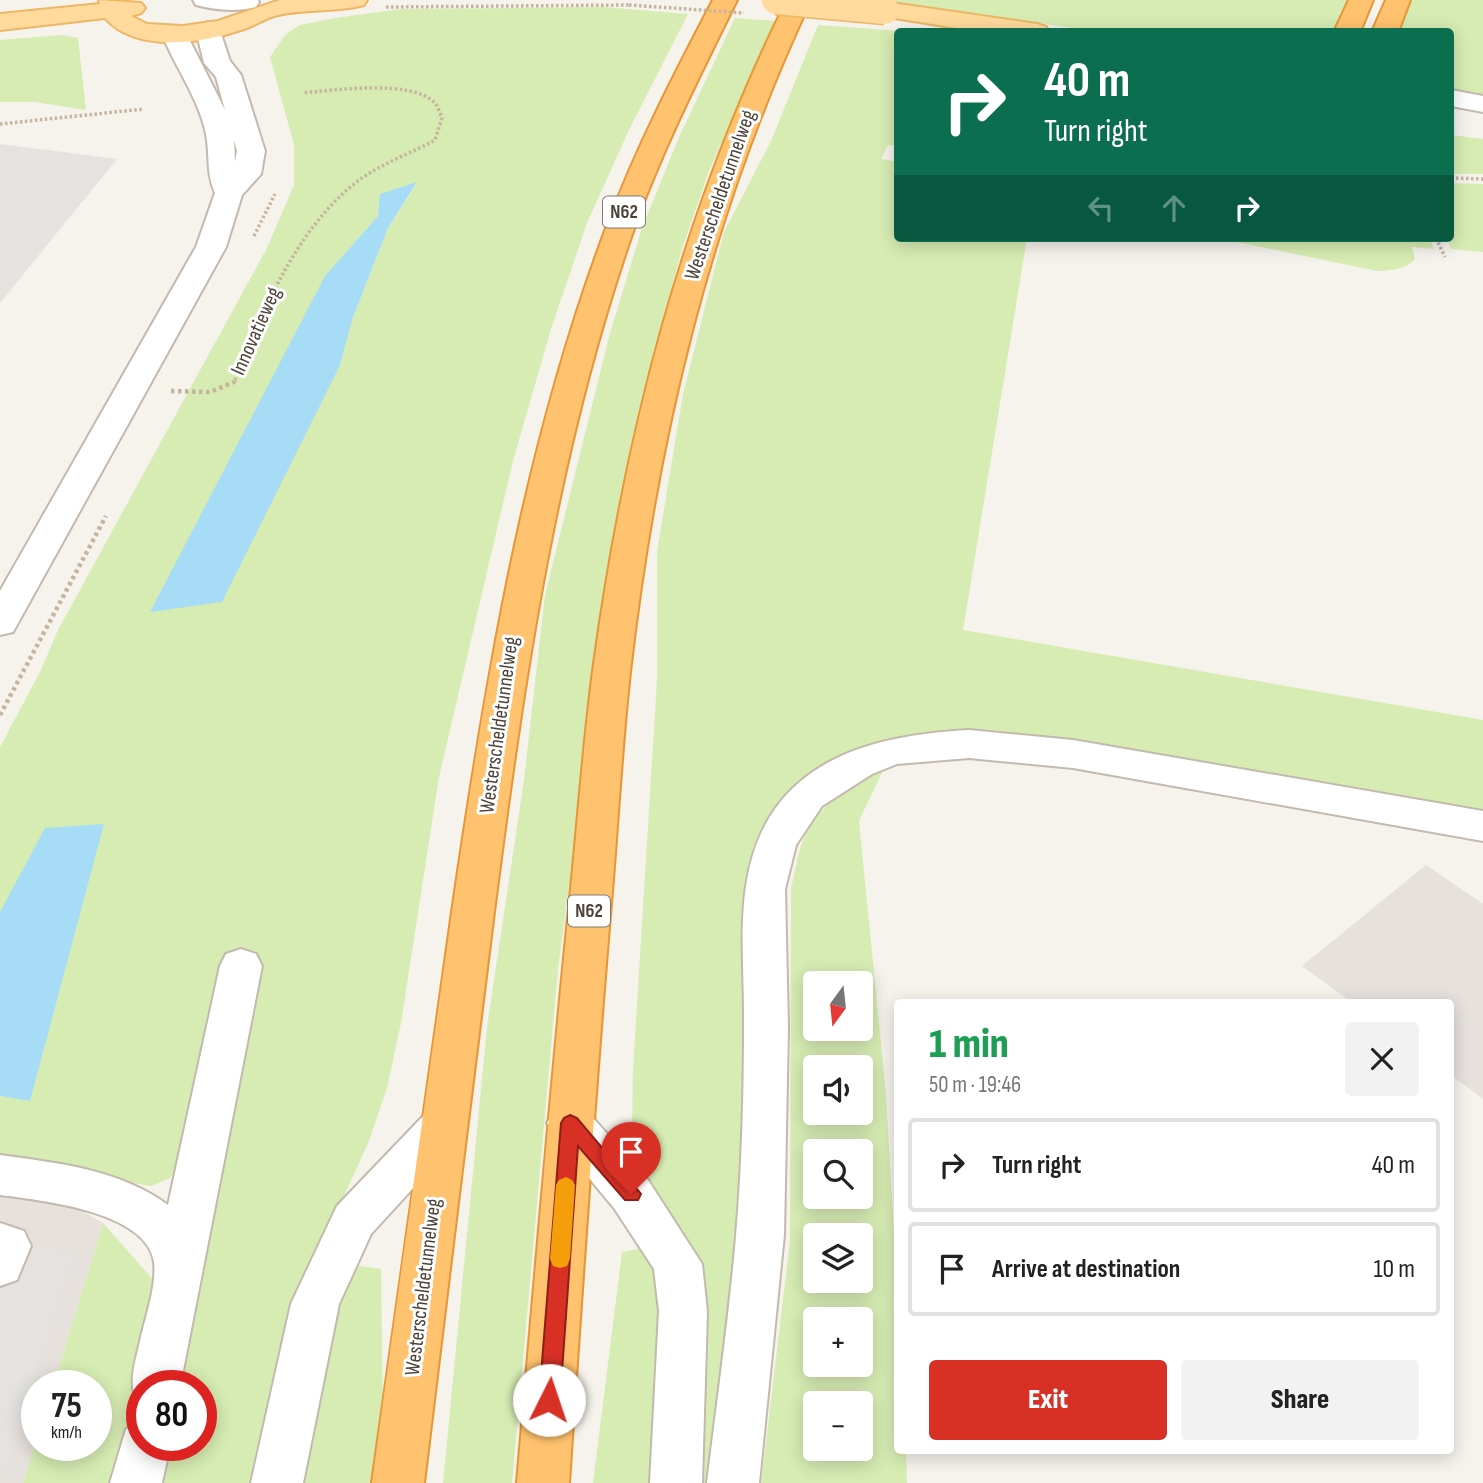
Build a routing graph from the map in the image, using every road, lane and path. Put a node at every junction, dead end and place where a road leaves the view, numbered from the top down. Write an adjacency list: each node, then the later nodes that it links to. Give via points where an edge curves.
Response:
1 (86, 0): 11 (main road)
2 (776, 0): 14 (main road, bridge)
3 (799, 0): 37 (highway, Westerscheldetunnelweg / N62, via 725,169 672,344 644,473 615,644)
4 (1361, 0): 15 (highway)
5 (1398, 0): 16 (highway)
6 (257, 4): 7 (main road); 12 (main road)
7 (366, 4): 8 (path)
8 (629, 5)
9 (718, 6): 38 (highway, Westerscheldetunnelweg / N62, via 629,197 556,435 514,623)
10 (121, 7): 12 (main road, via 161,23); 13 (main road); 17 (main road); 18 (main road, via 146,31)
11 (0, 11)
12 (212, 19): 18 (main road); 28 (street, via 217,62 228,75 251,151 247,174)
13 (0, 22)
14 (1009, 28)
15 (1349, 28)
16 (1387, 28)
17 (0, 29)
18 (175, 34): 28 (street, via 212,110 220,135 222,178)
19 (303, 93): 31 (path, Innovatieweg, via 405,90 435,104 442,127 435,140 355,183 319,222 283,272 234,382 210,392 171,391)
20 (1454, 99): 21 (street)
21 (1483, 104)
22 (144, 109): 25 (path)
23 (1454, 114): 24 (street)
24 (1483, 118)
25 (0, 124)
26 (1454, 178): 27 (path)
27 (1483, 179)
28 (229, 193): 33 (street, via 211,247)
29 (1438, 242): 30 (path)
30 (1445, 257)
31 (164, 404)
32 (107, 513): 34 (path)
33 (0, 623)
34 (0, 715)
35 (1483, 826): 50 (street, via 1007,746 943,744 890,752 831,778 808,796 776,845 764,889 760,1235)
36 (242, 966): 41 (street)
37 (570, 1123): 48 (highway, Westerscheldetunnelweg / N62); 49 (street, via 631,1194 678,1264 682,1311)
38 (444, 1124): 46 (street, via 354,1220 337,1256 315,1304); 47 (highway, Westerscheldetunnelweg / N62)
39 (0, 1175): 41 (street, via 71,1185 126,1203 160,1225)
40 (0, 1244): 42 (street, via 6,1246)
41 (179, 1262): 43 (street)
42 (0, 1265)
43 (158, 1370)
44 (141, 1461): 45 (street)
45 (136, 1483)
46 (277, 1483)
47 (398, 1483)
48 (543, 1483)
49 (676, 1483)
50 (733, 1483)

